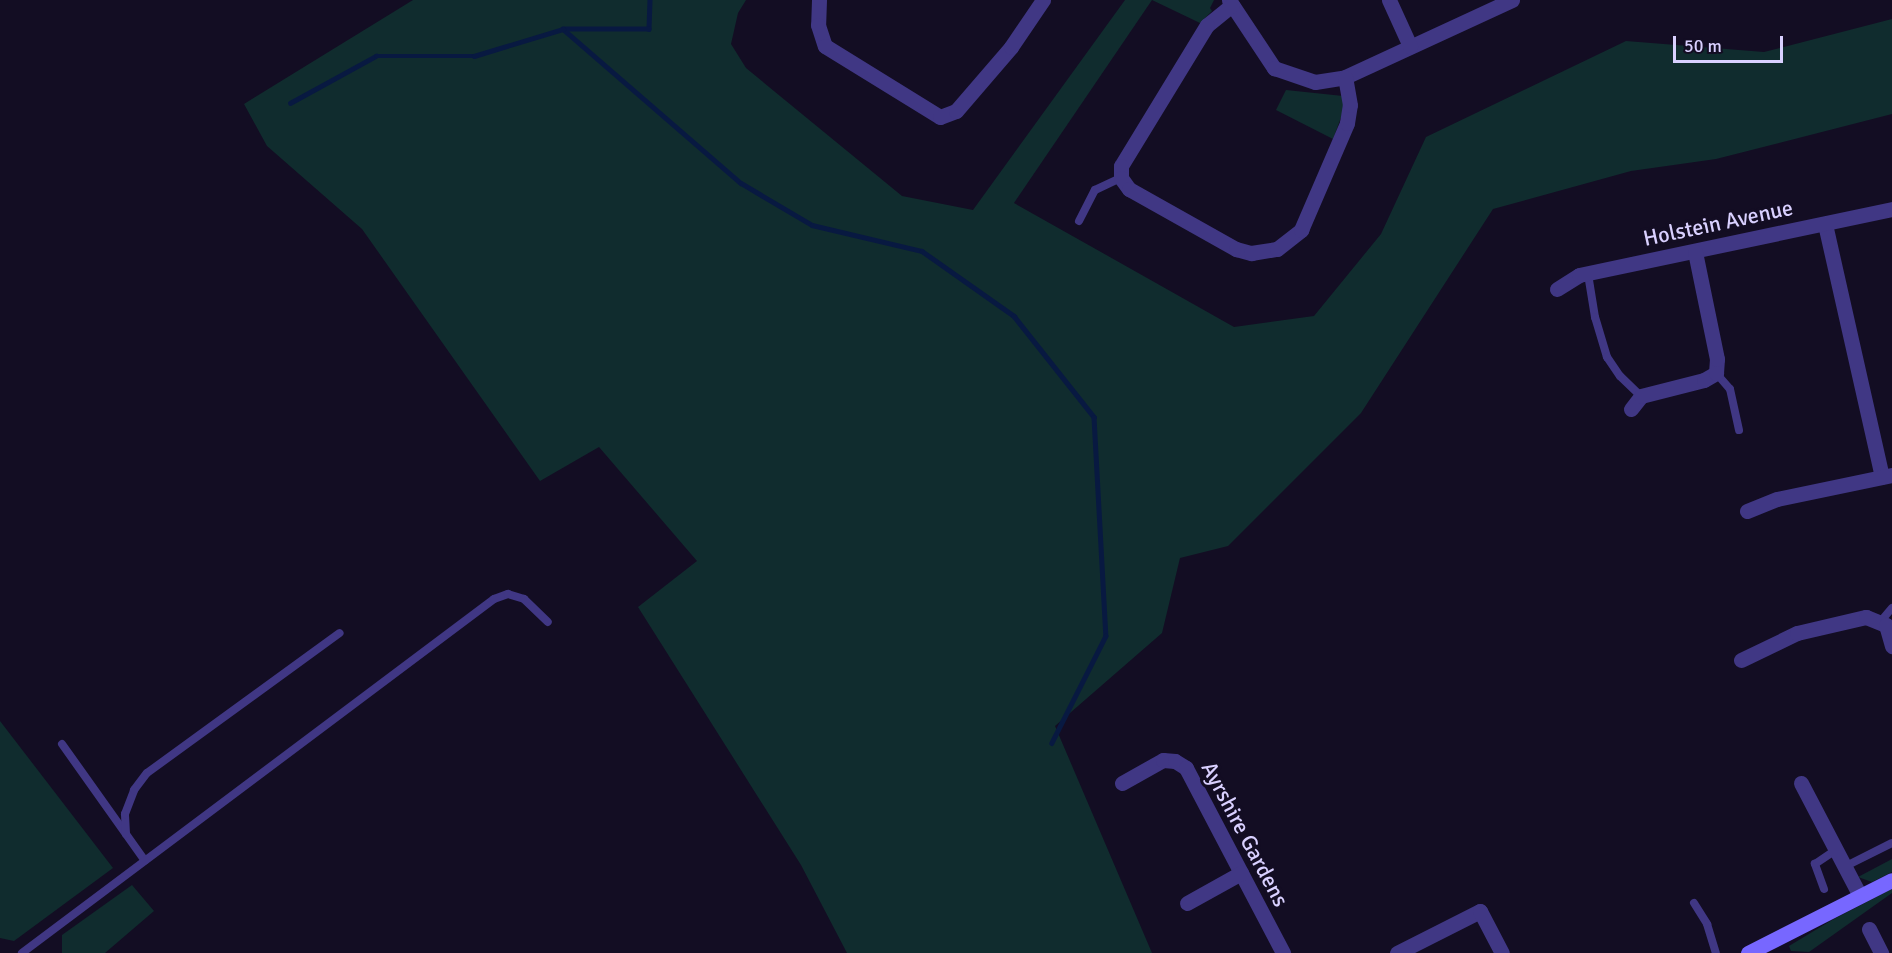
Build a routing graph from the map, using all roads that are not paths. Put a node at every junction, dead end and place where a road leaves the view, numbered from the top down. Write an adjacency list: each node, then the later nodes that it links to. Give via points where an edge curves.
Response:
1 (819, 0): 2 (street, via 818,25 825,46 940,117 956,111 1011,47)
2 (1043, 0)
3 (1389, 0): 6 (street)
4 (1512, 0): 6 (street)
5 (1230, 2): 7 (street, via 1274,68 1308,81); 8 (street, via 1199,38 1121,166)
6 (1410, 46): 7 (street)
7 (1345, 77): 8 (street, via 1350,105 1347,123 1300,230 1277,249 1251,253 1236,249 1129,189)
8 (1120, 178): 10 (lane, via 1095,190)
9 (1892, 209): 11 (street, Holstein Avenue)
10 (1079, 221)
11 (1825, 224): 12 (street, Holstein Avenue); 19 (street)
12 (1695, 252): 13 (street, Holstein Avenue); 15 (street, via 1717,359)
13 (1588, 274): 14 (street, Holstein Avenue); 16 (lane, via 1607,357)
14 (1557, 289)
15 (1716, 373): 16 (street, via 1704,380); 18 (lane, via 1730,389)
16 (1641, 396): 17 (street)
17 (1631, 409)
18 (1739, 430)
19 (1887, 476): 20 (street, via 1777,499)
20 (1747, 511)
21 (1892, 608): 22 (lane)
22 (1881, 621): 25 (street, via 1889,631); 26 (street, via 1866,617 1797,633)
23 (548, 622): 33 (lane, via 524,599 508,594 494,599)
24 (340, 633): 30 (lane, via 147,773 134,790 125,814)
25 (1892, 646)
26 (1741, 660)
27 (62, 744): 30 (lane)
28 (1122, 783): 35 (street, Ayrshire Gardens, via 1162,760 1175,761 1186,768)
29 (1801, 783): 32 (street)
30 (126, 834): 33 (lane)
31 (1892, 843): 34 (lane)
32 (1837, 849): 34 (street); 37 (lane, via 1815,864)
33 (145, 861): 43 (lane)
34 (1846, 866): 38 (street)
35 (1241, 873): 39 (street); 44 (street, Ayrshire Gardens)
36 (1892, 880): 38 (street)
37 (1824, 889)
38 (1860, 896): 48 (street)
39 (1187, 903)
40 (1694, 903): 47 (lane, via 1707,924)
41 (1869, 929): 49 (street)
42 (1420, 948): 45 (street); 46 (street, via 1480,911)
43 (22, 953)
44 (1283, 953)
45 (1397, 953)
46 (1502, 953)
47 (1716, 953)
48 (1748, 953)
49 (1881, 953)

